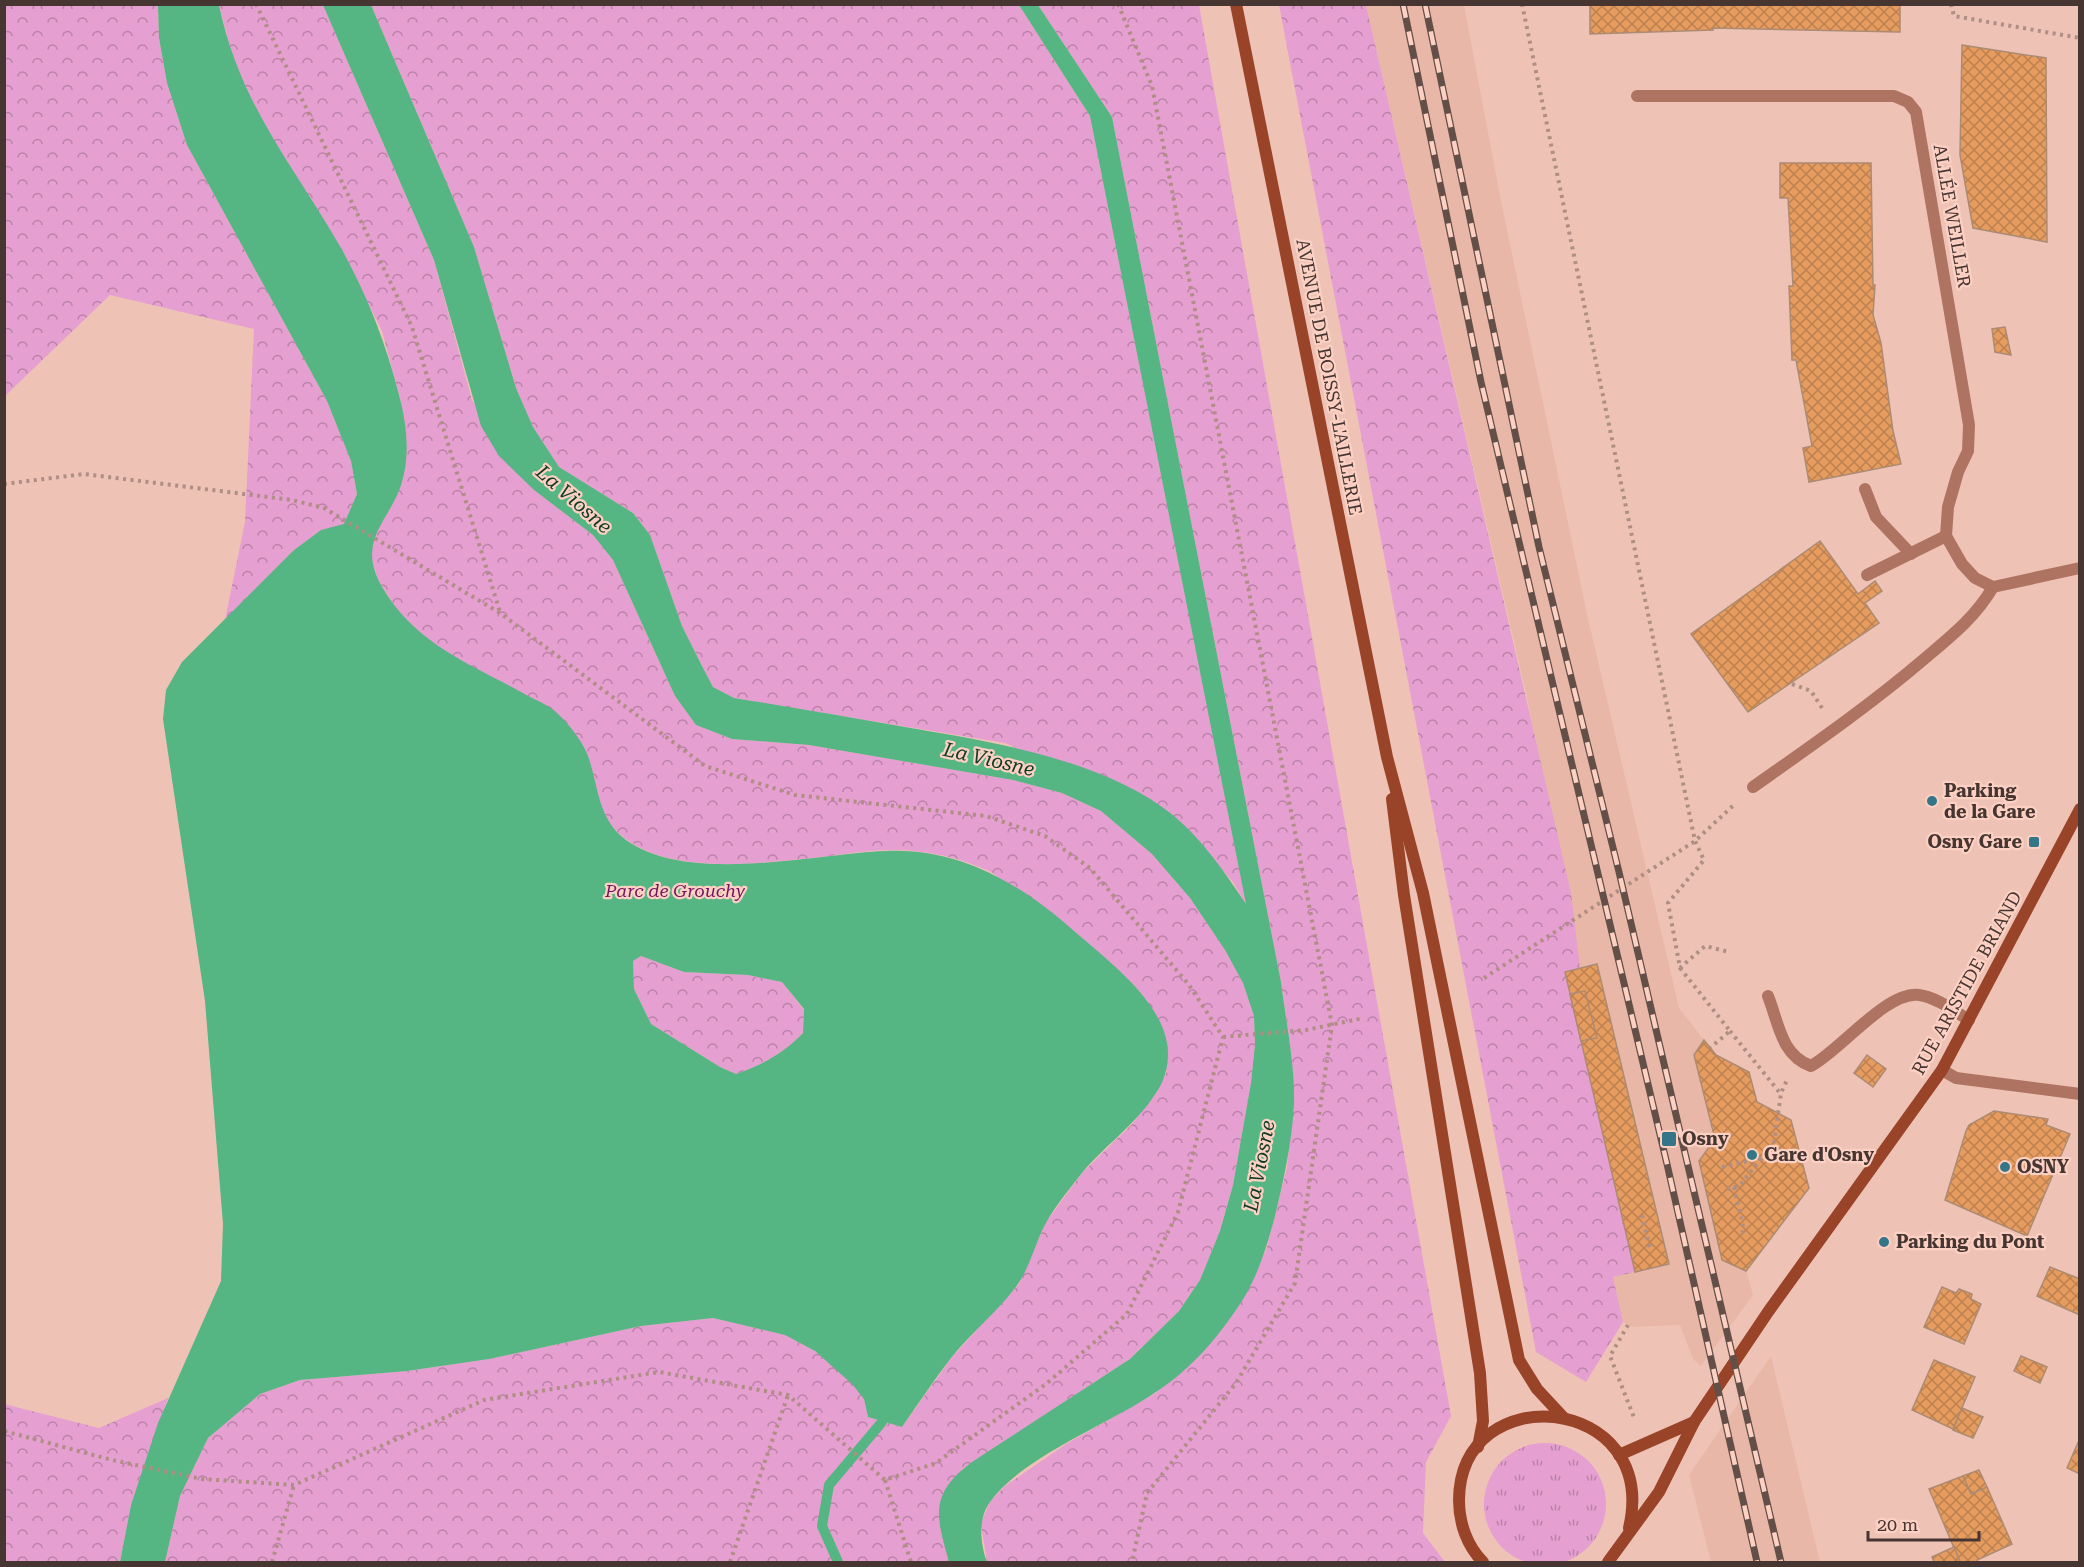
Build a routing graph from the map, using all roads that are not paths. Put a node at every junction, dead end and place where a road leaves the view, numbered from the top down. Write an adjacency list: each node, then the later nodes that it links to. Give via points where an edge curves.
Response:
1 (1236, 4): 9 (main road, AVENUE DE BOISSY-L'AILLERIE)
2 (1637, 96): 4 (street, ALLÉE WEILLER, via 1894,96 1908,102 1916,112 1969,425 1968,451 1948,507)
3 (1865, 489): 5 (street, via 1876,517)
4 (1946, 536): 5 (street); 8 (street, via 1962,564 1975,578)
5 (1911, 554): 7 (street)
6 (2079, 568): 8 (street)
7 (1867, 575)
8 (1993, 587): 10 (street, via 1965,624 1875,701)
9 (1387, 756): 16 (main road, via 1424,893 1519,1360 1537,1389); 18 (main road, via 1404,895 1480,1373 1483,1421)
10 (1753, 787)
11 (2079, 809): 13 (main road, RUE ARISTIDE BRIAND)
12 (1768, 996): 13 (street, via 1785,1045 1796,1060 1811,1066 1827,1058 1885,1007 1909,996 1931,998)
13 (1969, 1020): 14 (main road, RUE ARISTIDE BRIAND)
14 (1942, 1070): 15 (street, via 1956,1078); 17 (main road, RUE ARISTIDE BRIAND)
15 (2079, 1094)
16 (1563, 1417): 18 (main road, via 1539,1415 1516,1420 1495,1431); 19 (main road, via 1604,1437)
17 (1694, 1422): 19 (main road); 20 (main road, RUE ARISTIDE BRIAND, via 1659,1492)
18 (1478, 1447): 21 (main road, via 1465,1467 1459,1490 1459,1514 1465,1537)
19 (1619, 1455): 20 (main road, via 1632,1492)
20 (1628, 1532): 22 (main road, RUE ARISTIDE BRIAND)
21 (1483, 1563)
22 (1608, 1563)

